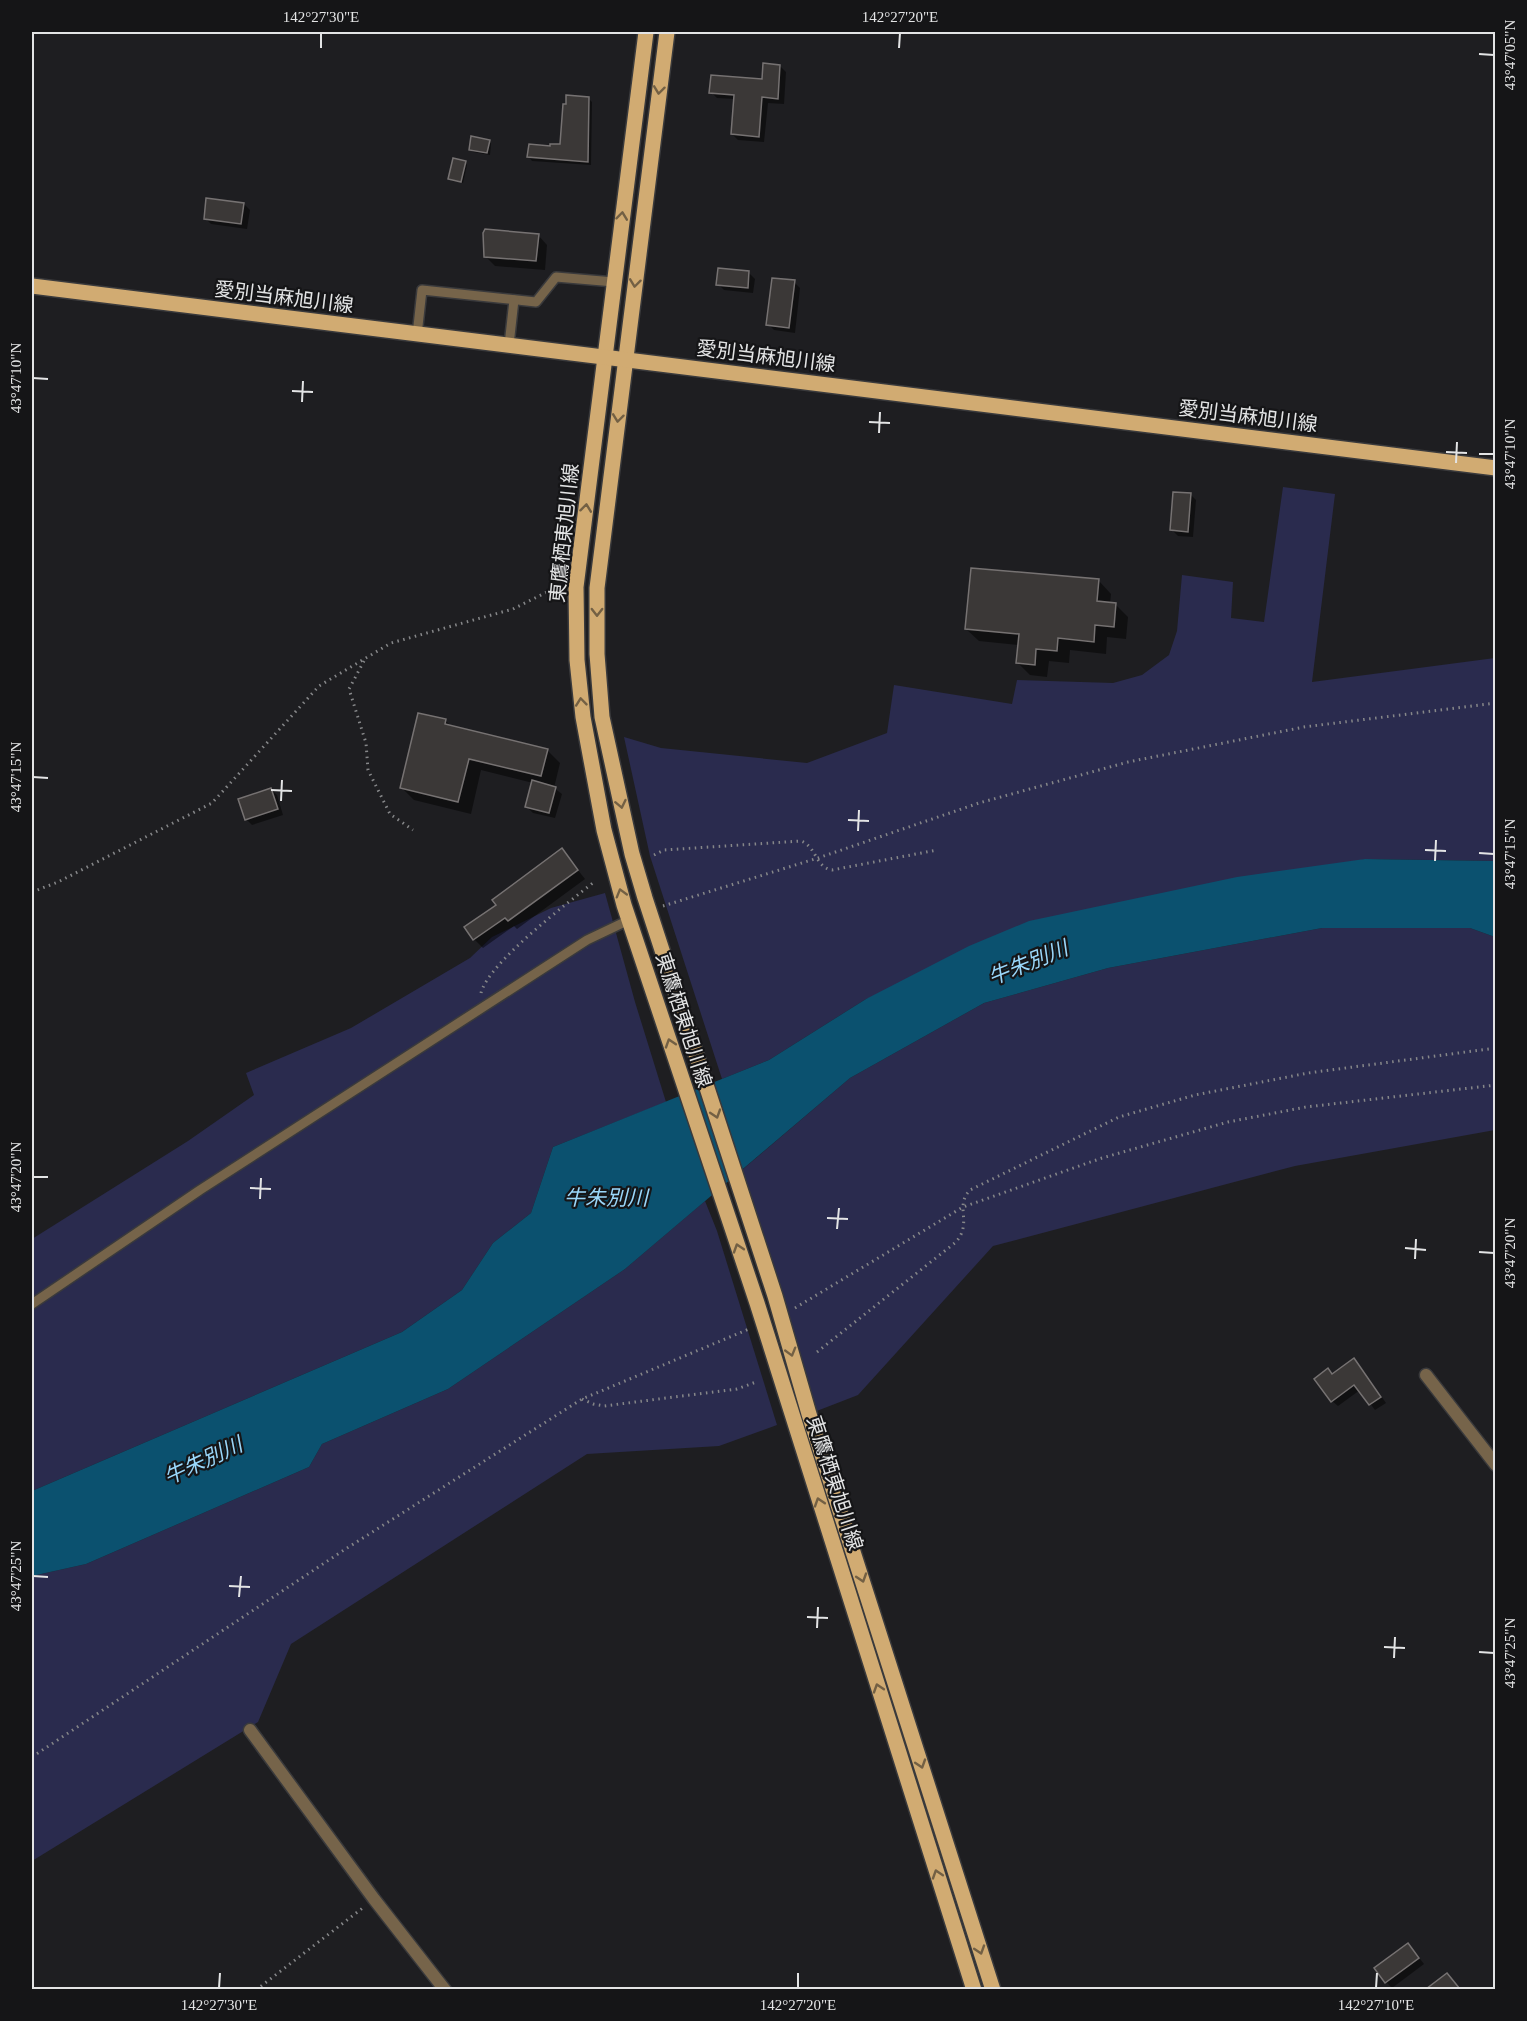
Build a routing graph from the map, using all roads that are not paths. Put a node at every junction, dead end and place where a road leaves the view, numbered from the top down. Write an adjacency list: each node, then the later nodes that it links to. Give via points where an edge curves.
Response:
1 (646, 32): 3 (main road, 東鷹栖東旭川線, one-way to 1)
2 (667, 32): 9 (main road, 東鷹栖東旭川線, one-way to 9)
3 (614, 282): 5 (lane, via 556,277 536,302); 8 (main road, 東鷹栖東旭川線)
4 (32, 286): 6 (main road, 愛別当麻旭川線)
5 (514, 300): 6 (lane, via 422,290); 7 (lane)
6 (417, 335): 7 (main road, 愛別当麻旭川線)
7 (509, 345): 8 (main road, 愛別当麻旭川線)
8 (606, 358): 9 (main road, 愛別当麻旭川線); 11 (main road, 東鷹栖東旭川線, one-way to 8, via 604,830 583,717 577,660 576,587)
9 (626, 360): 10 (main road, 愛別当麻旭川線); 18 (main road, 東鷹栖東旭川線, one-way to 18, via 597,588 597,654 602,717 632,854 776,1296 809,1414)
10 (1496, 468)
11 (629, 920): 12 (lane, via 587,940 200,1190); 17 (main road, 東鷹栖東旭川線, one-way to 11, via 757,1303)
12 (32, 1304)
13 (1426, 1375): 14 (street)
14 (1496, 1465)
15 (250, 1730): 16 (street, via 374,1899)
16 (446, 1989)
17 (974, 1989)
18 (993, 1989)

